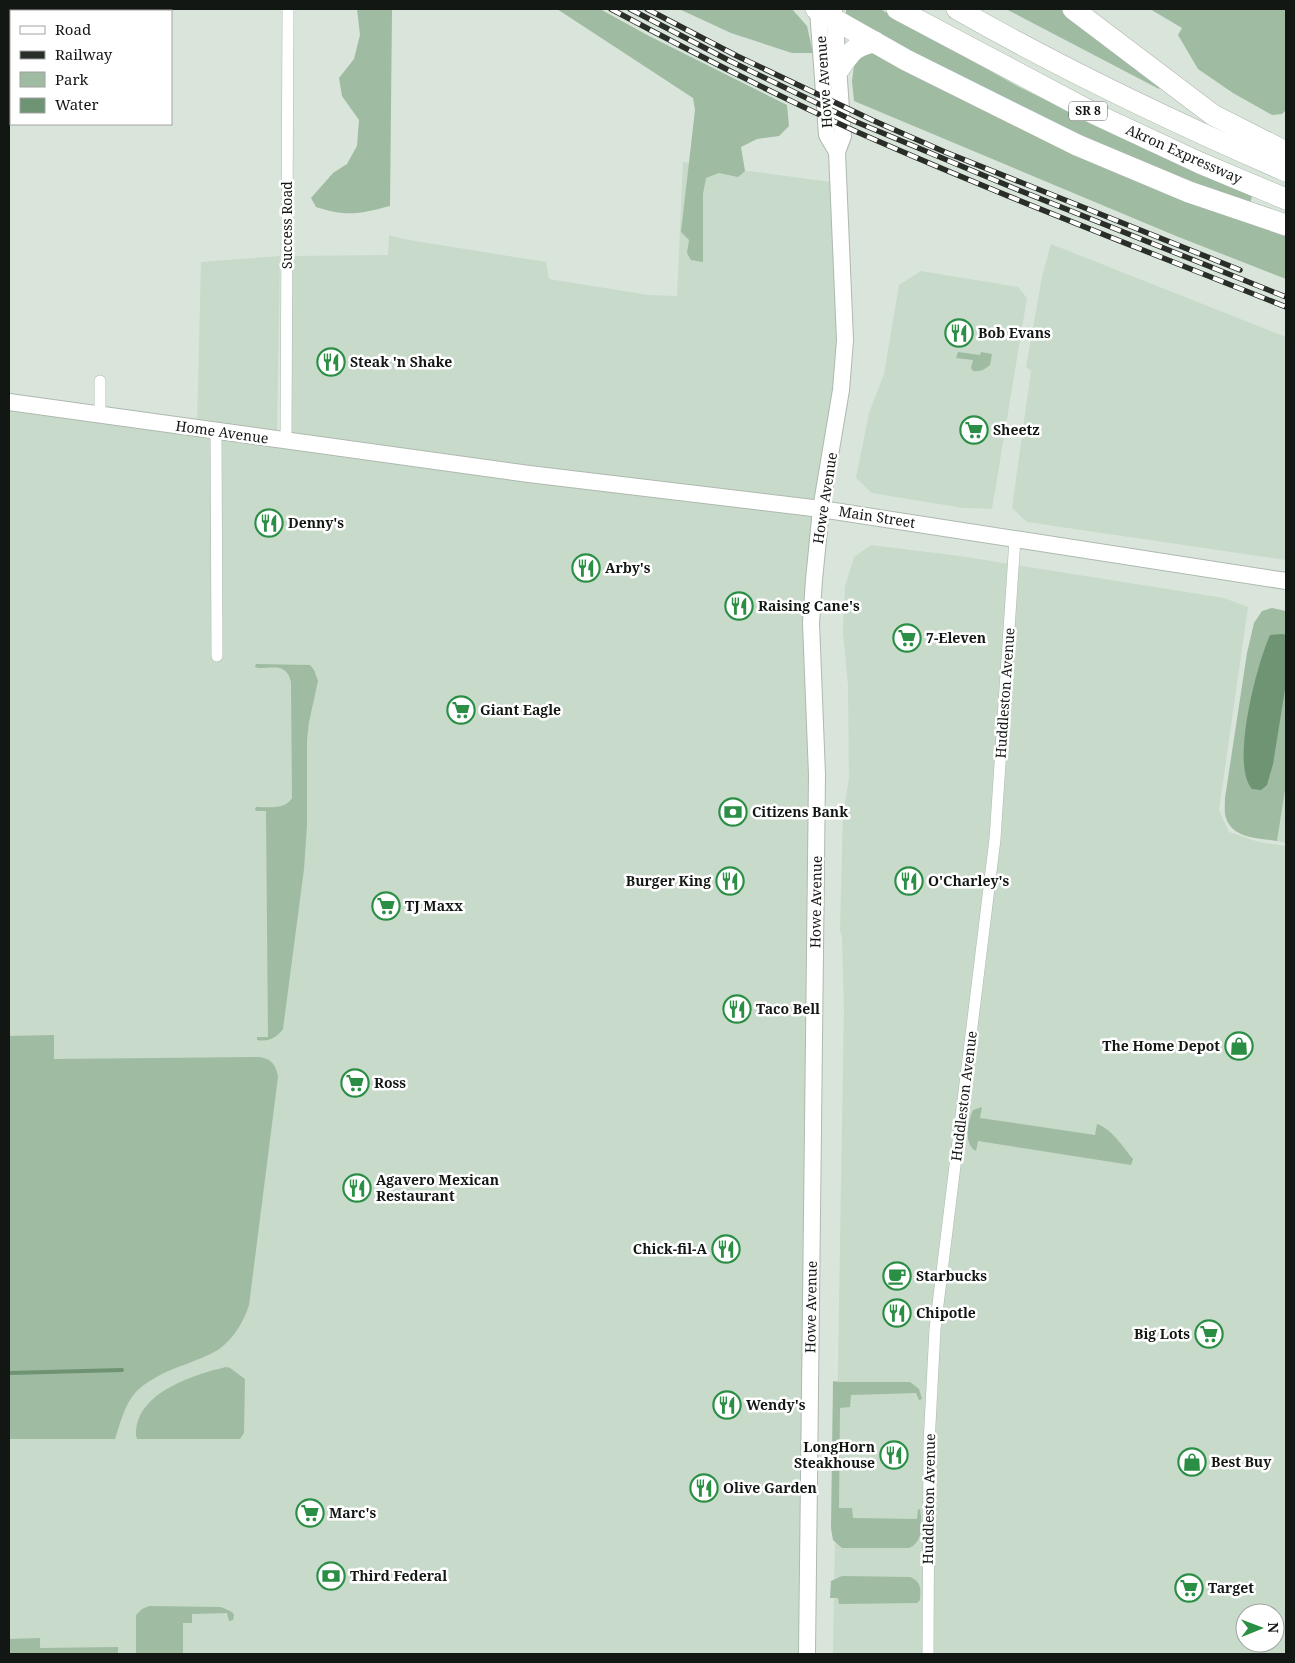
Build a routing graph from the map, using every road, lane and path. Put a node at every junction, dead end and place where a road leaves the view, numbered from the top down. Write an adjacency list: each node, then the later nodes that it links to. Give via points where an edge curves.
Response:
1 (288, 9): 17 (street, Success Road)
2 (897, 9): 11 (highway, Akron Expressway / SR 8, via 1095,114)
3 (957, 9): 10 (highway, Akron Expressway / SR 8, via 1103,88)
4 (1072, 9): 9 (highway, via 1213,115)
5 (824, 11): 6 (highway); 7 (street, Howe Avenue); 8 (street, Howe Avenue, via 827,134)
6 (875, 42): 7 (highway, via 854,49); 12 (highway, via 1077,145 1188,192)
7 (838, 70): 8 (street, Howe Avenue, via 843,136)
8 (836, 152): 19 (street, Howe Avenue, via 845,340 842,390)
9 (1286, 152)
10 (1286, 170)
11 (1286, 199)
12 (1286, 225)
13 (100, 381): 15 (street)
14 (9, 402): 15 (street, Home Avenue)
15 (100, 415): 16 (street, Home Avenue)
16 (216, 431): 17 (street, Home Avenue); 22 (street)
17 (286, 441): 18 (street, Home Avenue)
18 (436, 462): 19 (street, Main Street)
19 (821, 509): 20 (street, Main Street); 23 (street, Howe Avenue, via 811,623 817,785)
20 (1016, 539): 21 (street, Main Street); 24 (street, Huddleston Avenue, via 995,841 934,1344 929,1444)
21 (1286, 580)
22 (217, 656)
23 (807, 1654)
24 (928, 1654)

